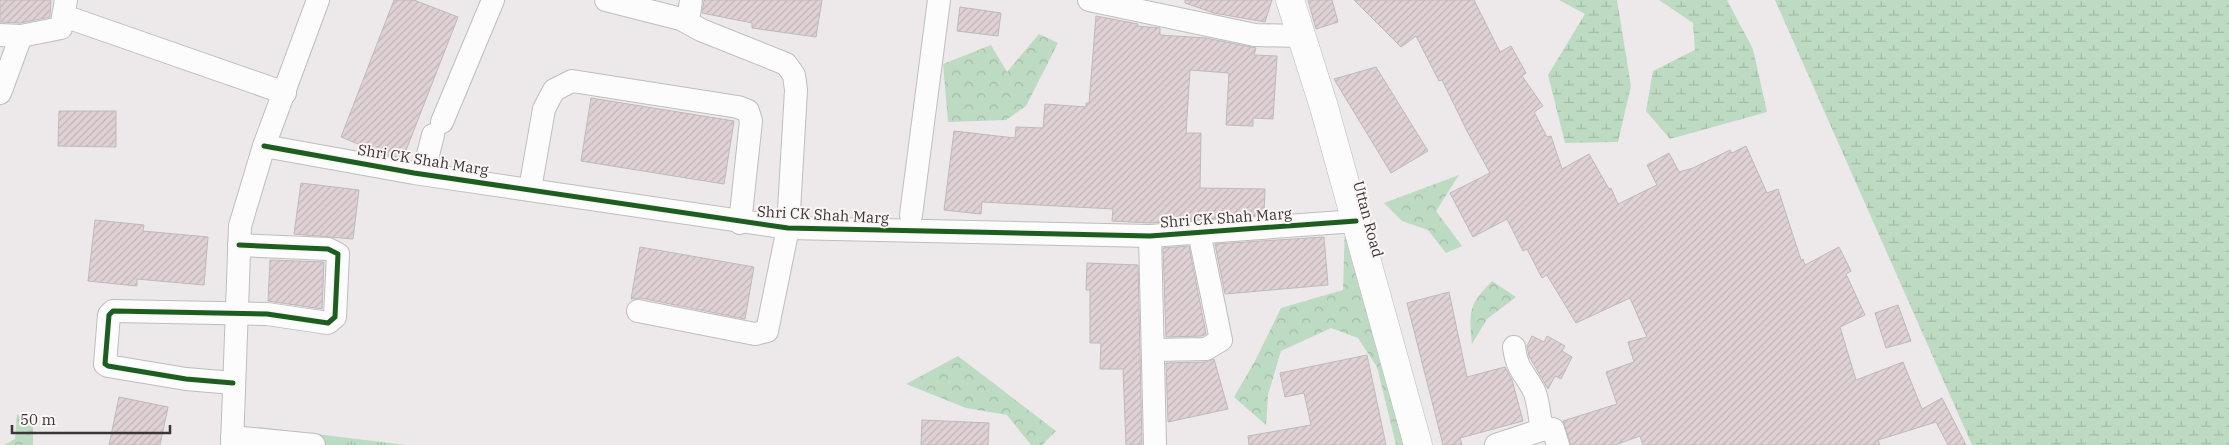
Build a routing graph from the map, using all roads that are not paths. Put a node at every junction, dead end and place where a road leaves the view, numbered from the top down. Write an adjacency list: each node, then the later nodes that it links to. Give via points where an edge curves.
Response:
1 (318, 0): 13 (street)
2 (493, 0): 15 (street, via 437,128)
3 (606, 0): 7 (street)
4 (939, 0): 17 (street)
5 (1089, 0): 11 (street, via 1255,35)
6 (1290, 0): 11 (street, Uttan Road)
7 (630, 2): 9 (street)
8 (65, 8): 10 (street, via 61,28); 13 (street)
9 (690, 11): 20 (street, via 701,30 786,64 794,74 796,90)
10 (11, 36): 12 (street)
11 (1300, 36): 18 (street, Uttan Road)
12 (0, 93)
13 (285, 94): 14 (street)
14 (264, 146): 15 (street, Shri CK Shah Marg); 23 (street, via 240,226)
15 (423, 174): 16 (street, Shri CK Shah Marg)
16 (530, 189): 19 (street, Shri CK Shah Marg); 19 (street, via 544,109 554,90 572,82 738,107 748,111 751,121)
17 (911, 215)
18 (1356, 221): 21 (street, Shri CK Shah Marg); 33 (street, Uttan Road)
19 (740, 222): 20 (street, Shri CK Shah Marg)
20 (788, 228): 22 (street, Shri CK Shah Marg); 24 (street, via 767,330 755,334)
21 (1199, 232): 22 (street, Shri CK Shah Marg); 27 (street, via 1221,340 1206,349)
22 (1150, 236): 27 (street)
23 (240, 245): 25 (street); 25 (street, via 328,249 338,254 335,317 328,323)
24 (638, 311)
25 (237, 313): 28 (street); 28 (street, via 113,311 109,315 105,364)
26 (1514, 347): 29 (street, via 1521,372 1533,388)
27 (1154, 350): 32 (street)
28 (233, 383): 30 (street)
29 (1550, 437): 34 (street)
30 (232, 441): 31 (street)
31 (314, 445)
32 (1155, 445)
33 (1418, 445)
34 (1496, 445)

